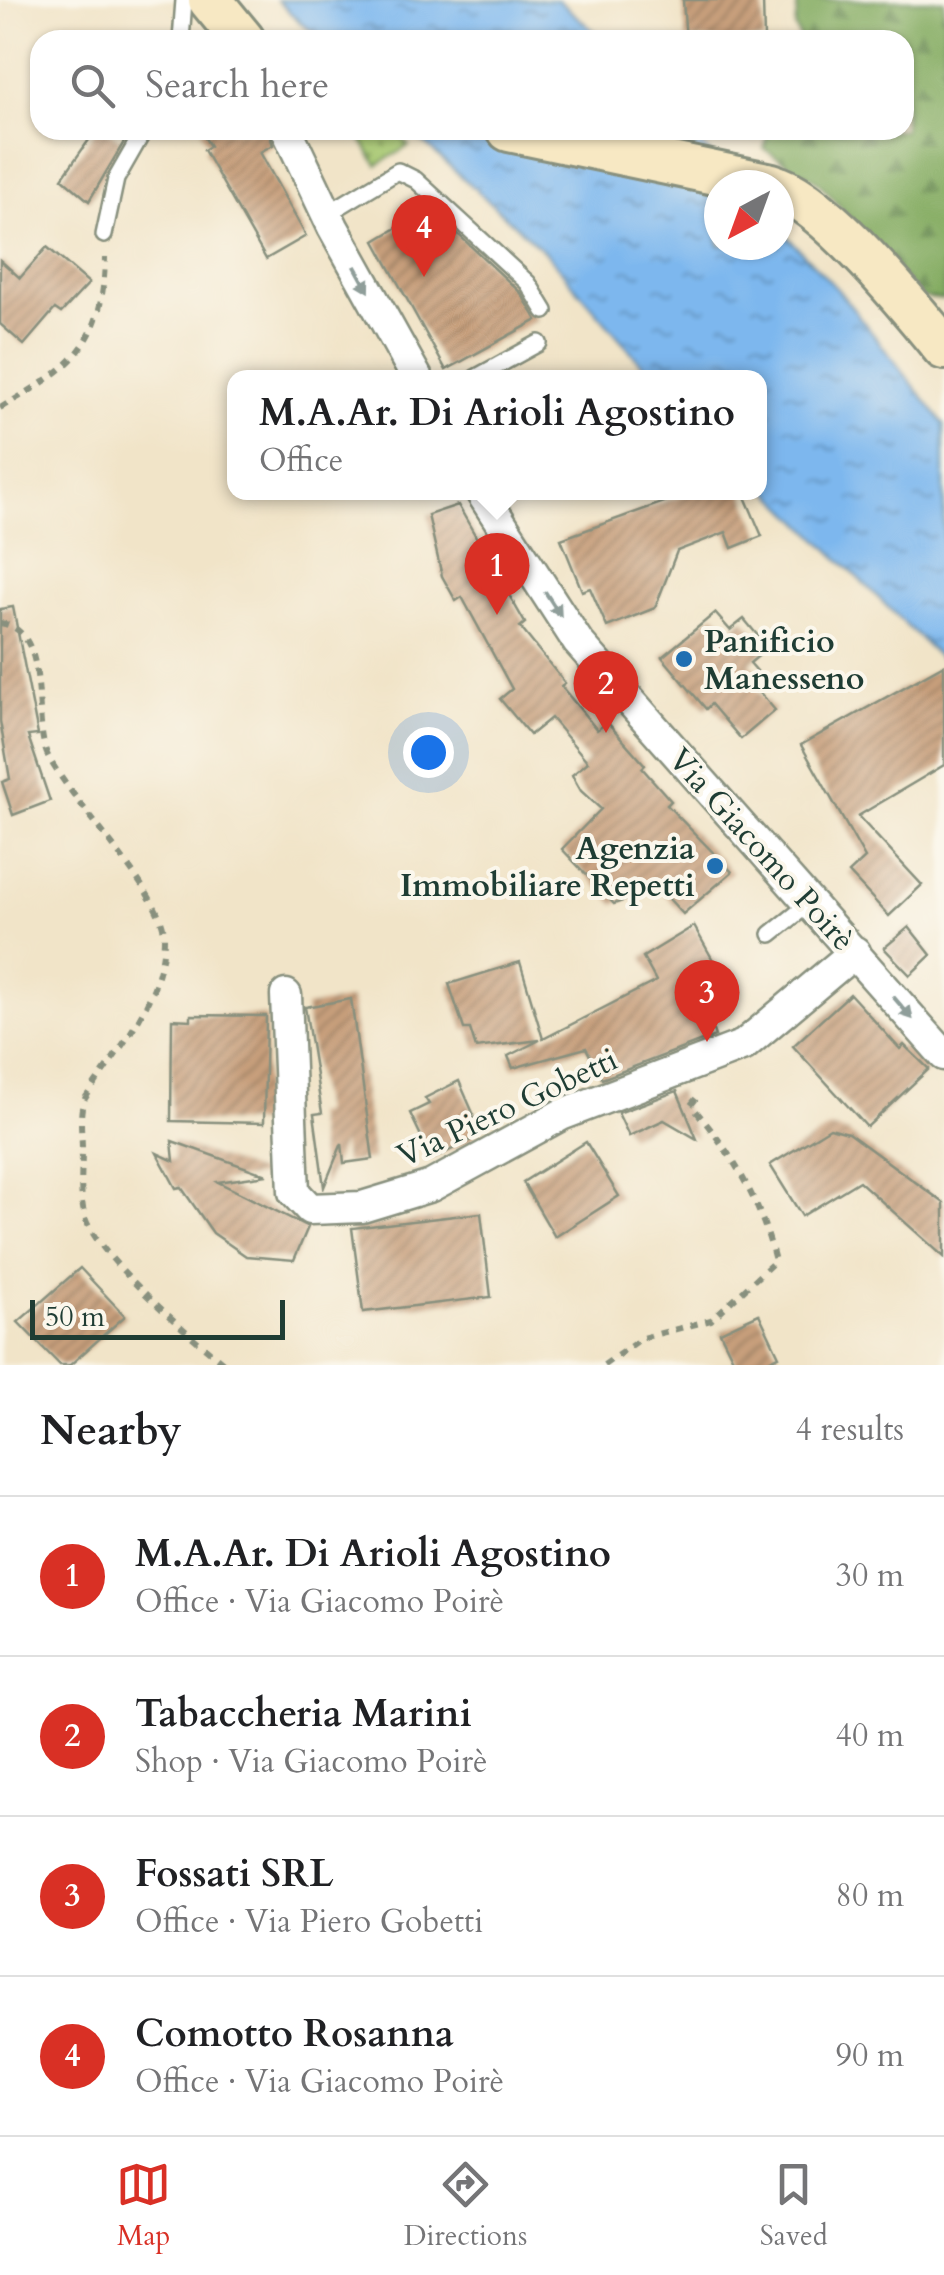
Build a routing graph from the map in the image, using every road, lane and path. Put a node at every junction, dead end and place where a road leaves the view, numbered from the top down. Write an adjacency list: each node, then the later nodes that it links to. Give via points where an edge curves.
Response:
1 (184, 0): 3 (lane)
2 (210, 0): 4 (main road)
3 (181, 30)
4 (235, 30)
5 (138, 140): 11 (lane, via 116,179)
6 (292, 140): 10 (street)
7 (557, 140): 8 (main road)
8 (704, 171)
9 (794, 194): 14 (main road, via 854,248)
10 (327, 214): 12 (lane, via 398,171 528,283); 15 (street, one-way to 15)
11 (104, 235): 17 (path, via 102,304 88,341 63,372)
12 (545, 311)
13 (539, 343): 16 (lane)
14 (944, 348)
15 (413, 370)
16 (489, 370)
17 (0, 408)
18 (486, 500): 20 (street, Via Giacomo Poirè, one-way to 20, via 578,642)
19 (0, 623): 26 (path, via 27,639 46,752 147,894 164,932 139,1022 82,1102 85,1219 118,1262)
20 (810, 903): 21 (lane); 22 (street, Via Giacomo Poirè)
21 (771, 934)
22 (855, 952): 24 (street, Via Piero Gobetti); 25 (street, Via Giacomo Poirè, one-way to 25)
23 (286, 994): 24 (street, Via Piero Gobetti, via 294,1192 310,1209 362,1207 431,1186 561,1115)
24 (736, 1048): 27 (path, via 691,1104 738,1164 765,1219 775,1260 711,1320 642,1338)
25 (944, 1055)
26 (226, 1365)
27 (604, 1365)

